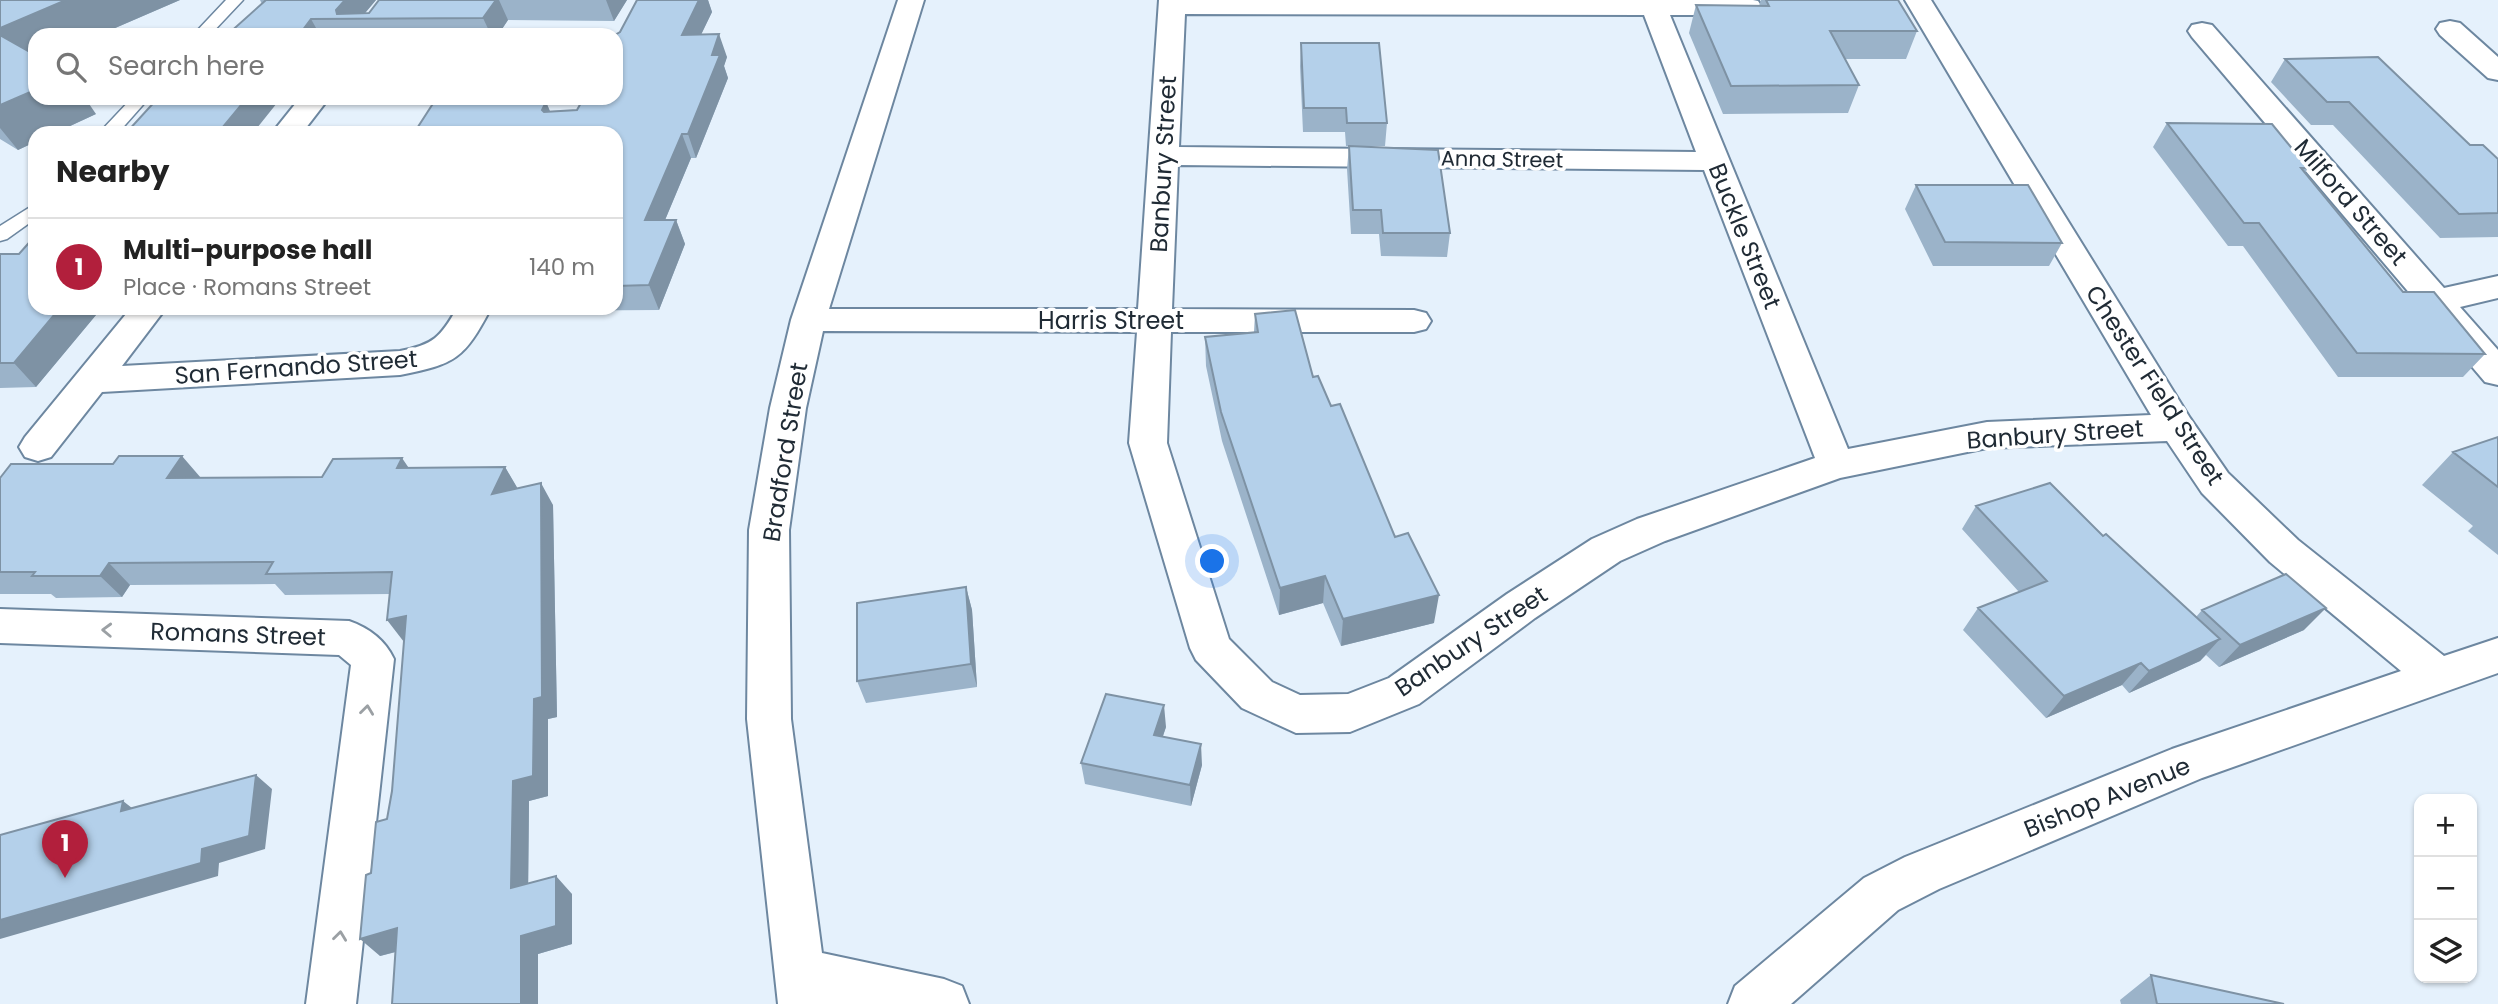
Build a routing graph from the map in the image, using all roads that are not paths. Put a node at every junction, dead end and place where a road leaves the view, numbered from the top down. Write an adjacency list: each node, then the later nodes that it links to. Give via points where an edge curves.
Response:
1 (234, 0): 7 (lane)
2 (911, 0): 23 (street, Bradford Street)
3 (1171, 3): 5 (street); 15 (street, Banbury Street)
4 (1912, 5): 28 (street, Chester Field Street)
5 (1654, 7): 6 (street); 16 (street, Buckle Street)
6 (1775, 7)
7 (208, 28)
8 (2450, 29): 10 (street)
9 (2202, 31): 20 (street, Milford Street)
10 (2498, 72)
11 (134, 105): 13 (lane)
12 (309, 105): 14 (street)
13 (115, 126)
14 (293, 126)
15 (1163, 156): 16 (street, Anna Street); 24 (street, Banbury Street)
16 (1716, 161): 30 (street, Buckle Street)
17 (28, 215): 18 (lane)
18 (0, 236)
19 (2498, 287): 20 (street)
20 (2437, 301): 26 (street, Milford Street)
21 (144, 315): 27 (street)
22 (470, 315): 27 (street, San Fernando Street, via 455,343 433,357)
23 (808, 320): 24 (street, Harris Street); 34 (street, Bradford Street, via 788,408 769,530 769,719)
24 (1155, 320): 25 (street, Harris Street); 30 (street, Banbury Street, via 1148,443 1211,648 1257,695 1296,714 1350,713 1404,691 1606,550)
25 (1414, 321)
26 (2498, 373)
27 (93, 380): 29 (street)
28 (2177, 427): 30 (street, Banbury Street, via 1987,435); 33 (street, Chester Field Street, via 2215,483 2284,551)
29 (38, 447)
30 (1836, 465)
31 (0, 626): 35 (street, Romans Street, one-way to 31, via 373,659 349,638)
32 (2498, 655): 33 (street, Bishop Avenue)
33 (2438, 676): 37 (street, Bishop Avenue, via 2188,763 1922,873 1881,894)
34 (801, 988): 36 (street)
35 (331, 1004)
36 (944, 1004)
37 (1753, 1004)

